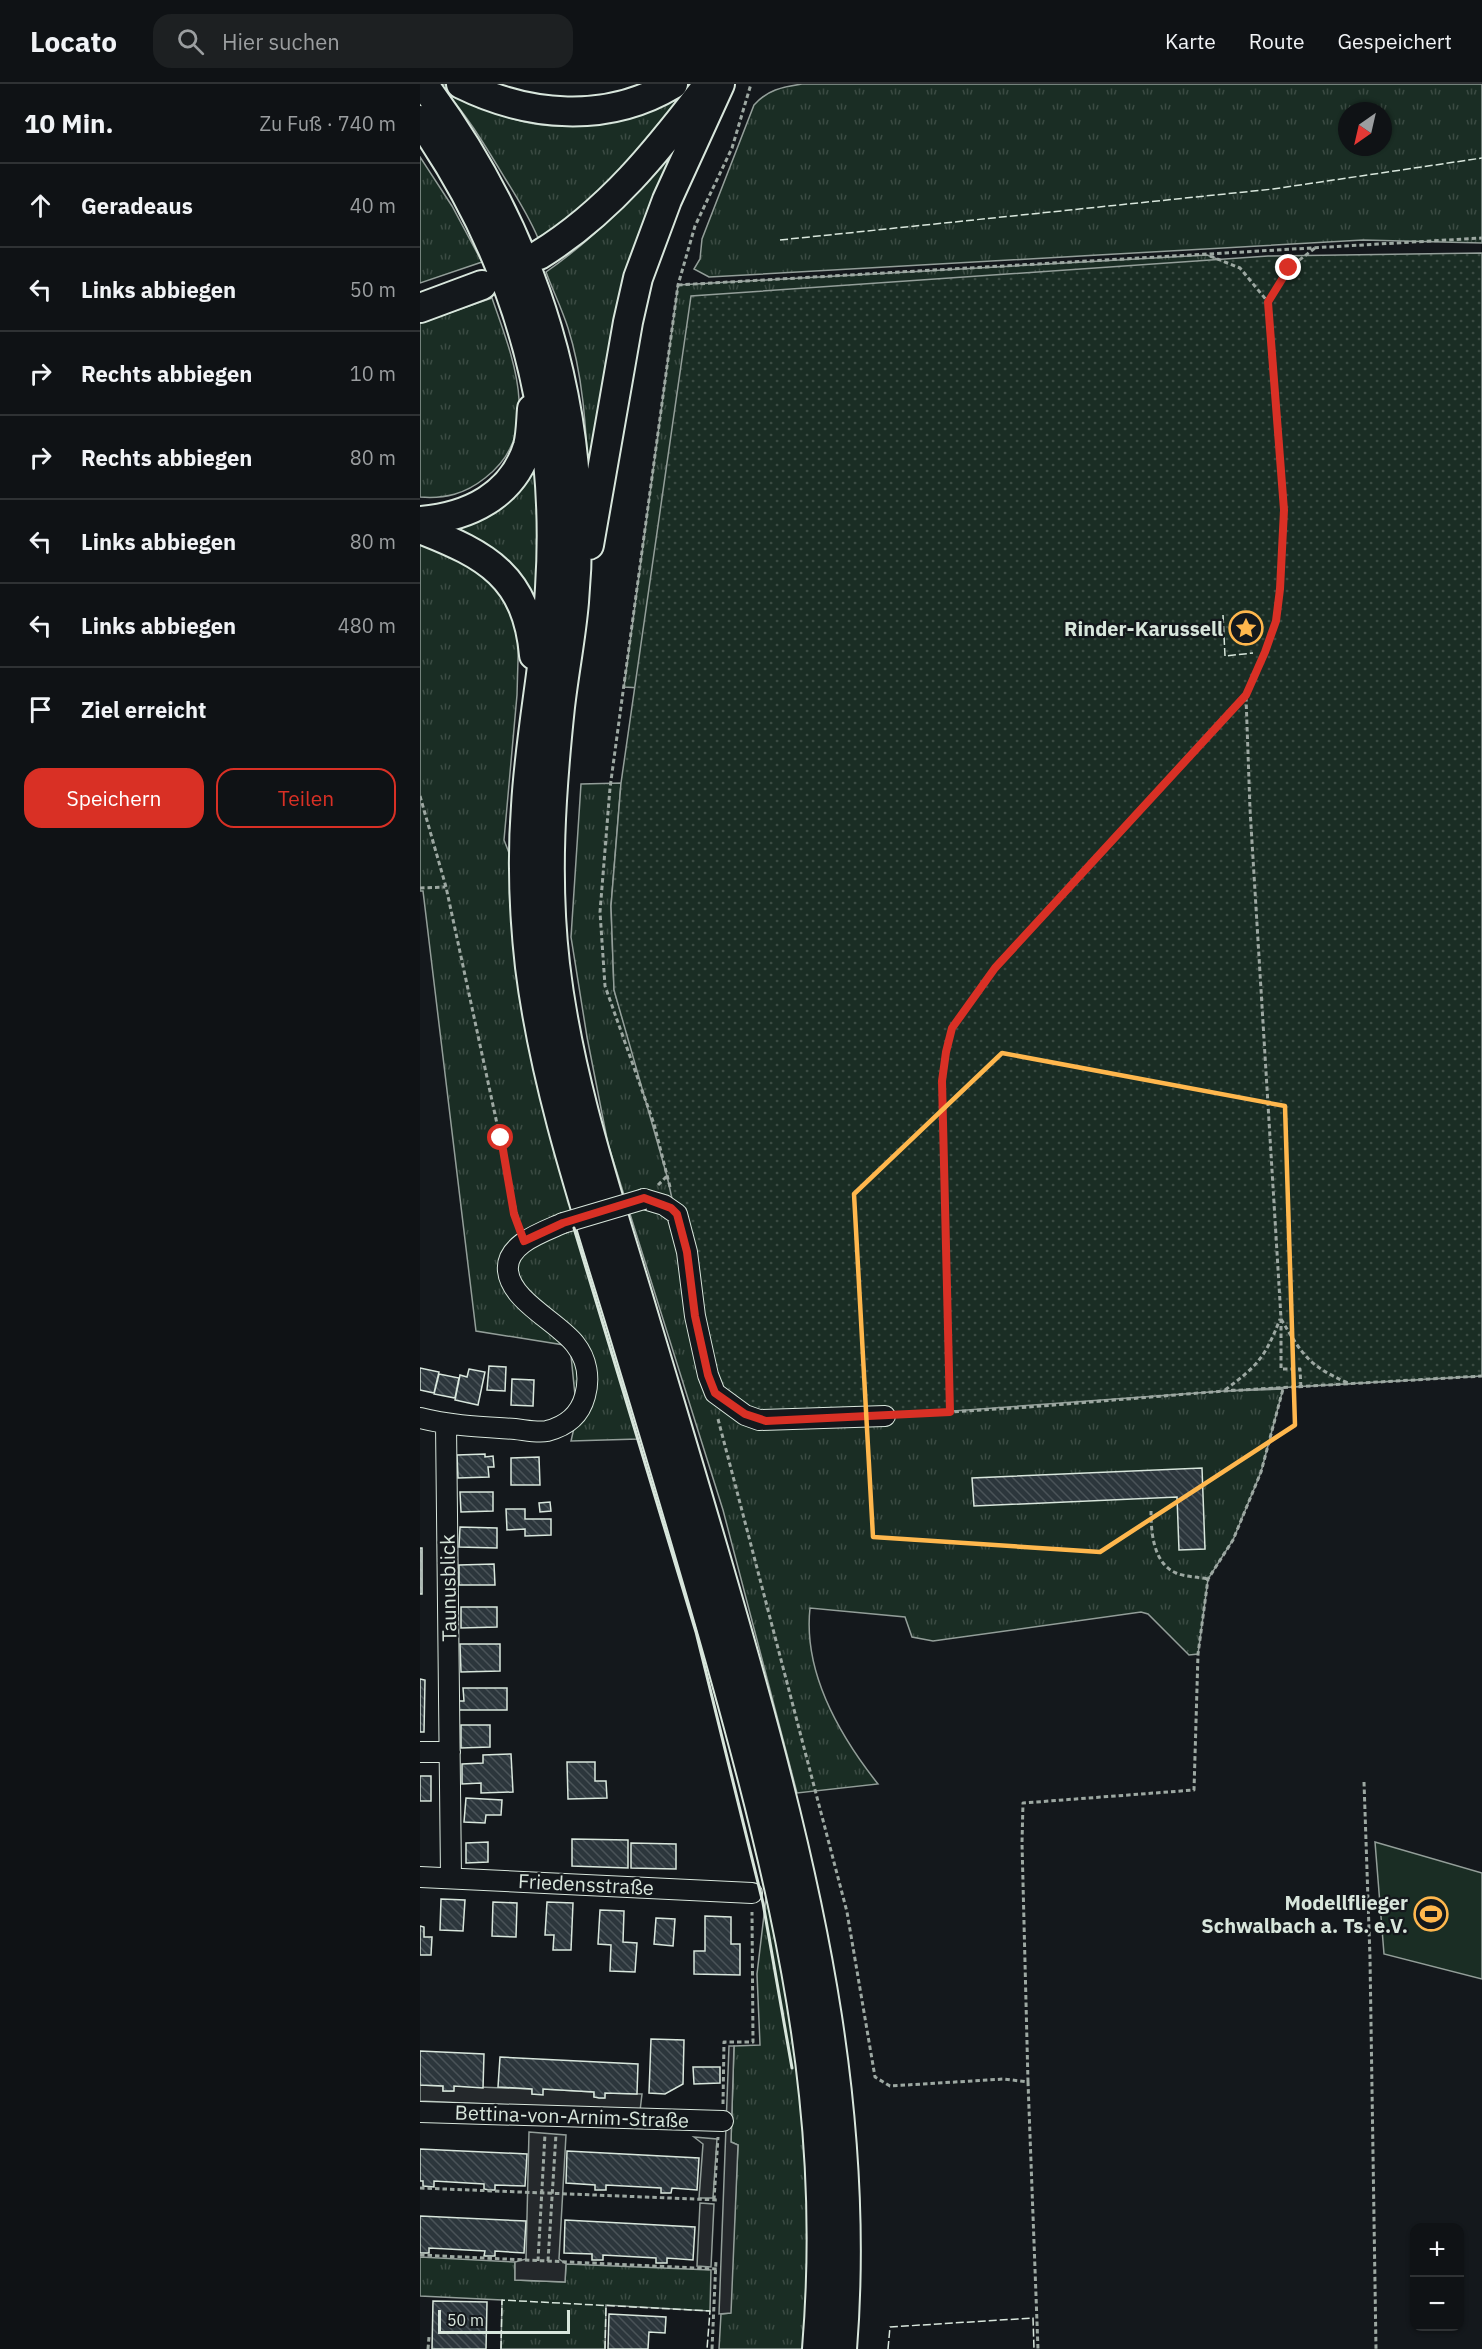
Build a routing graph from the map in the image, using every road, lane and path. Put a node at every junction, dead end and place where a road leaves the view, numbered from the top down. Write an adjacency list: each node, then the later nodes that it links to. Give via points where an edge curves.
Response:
1 (423, 84): 19 (highway, via 467,146 499,204 531,277 559,369 575,480)
2 (461, 84): 3 (highway, via 493,98 539,110 575,112 633,103)
3 (674, 84)
4 (708, 84): 10 (highway, via 614,197)
5 (720, 84): 19 (highway, via 667,200 638,278)
6 (751, 84): 13 (path, via 732,148 695,226)
7 (420, 120): 16 (highway, via 464,190 492,246 509,286)
8 (1482, 238): 9 (path)
9 (1315, 248): 11 (path); 14 (path, via 1289,268)
10 (540, 255)
11 (1207, 255): 13 (path); 14 (path, via 1240,268)
12 (482, 285): 15 (highway)
13 (678, 285): 25 (path, via 610,788 600,912 605,986 654,1124)
14 (1268, 302): 21 (path, via 1284,510 1281,583 1276,621)
15 (420, 308)
16 (536, 377): 17 (highway, via 528,445 507,484 463,514); 20 (highway, via 552,510 550,591)
17 (420, 520)
18 (420, 529): 20 (highway, via 482,557 517,592 533,636)
19 (571, 623): 63 (highway, via 554,766 549,853 559,998 601,1169 779,1779 813,1927 843,2145 846,2274)
20 (538, 690): 62 (highway, via 524,847 526,929 535,1004 556,1103 719,1651 790,1933 818,2136 822,2218)
21 (1246, 695): 27 (path); 34 (path, via 995,968 952,1028 942,1081)
22 (420, 796): 23 (path)
23 (446, 887): 24 (path); 26 (path, via 514,1214)
24 (420, 888)
25 (668, 1176)
26 (524, 1241): 33 (street, bridge, via 563,1223 644,1198 677,1214 687,1252 695,1316); 37 (street, via 510,1258 507,1270 511,1282 532,1307 575,1344 584,1360 588,1385 577,1415 545,1432)
27 (1281, 1318): 29 (path, via 1309,1361 1323,1372); 30 (path, via 1281,1369 1300,1369); 32 (path, via 1270,1347 1252,1370)
28 (1482, 1376): 29 (path)
29 (1350, 1383): 30 (path)
30 (1301, 1388): 31 (path)
31 (1283, 1389): 32 (path); 39 (path, via 1261,1472 1233,1540)
32 (1224, 1391): 34 (path)
33 (715, 1393): 35 (street, via 759,1420); 46 (path, via 718,1421 847,1912 874,2077 890,2086 1004,2079)
34 (950, 1412): 35 (path)
35 (885, 1416)
36 (420, 1418): 37 (street)
37 (446, 1424): 41 (street, Taunusblick)
38 (1151, 1511): 39 (path, via 1158,1555 1175,1573)
39 (1208, 1579): 46 (path, via 1198,1654 1194,1790 1023,1803)
40 (420, 1752): 41 (street)
41 (450, 1752): 44 (street, Taunusblick)
42 (1364, 1782): 65 (path)
43 (420, 1877): 44 (street, Friedensstraße)
44 (451, 1877): 45 (street, Friedensstraße)
45 (752, 1893): 48 (path, via 753,2042 724,2042)
46 (1028, 2082): 64 (path)
47 (420, 2112): 48 (street, Bettina-von-Arnim-Straße)
48 (721, 2128): 52 (path, via 717,2200)
49 (546, 2130): 53 (path)
50 (556, 2130): 52 (path)
51 (420, 2188): 53 (path)
52 (553, 2193): 53 (path); 57 (path)
53 (542, 2194): 56 (path)
54 (420, 2254): 56 (path)
55 (716, 2260): 58 (path)
56 (538, 2261): 57 (path)
57 (548, 2261): 58 (path)
58 (717, 2269): 61 (path)
59 (432, 2337): 60 (path)
60 (428, 2349)
61 (712, 2349)
62 (818, 2349)
63 (842, 2349)
64 (1038, 2349)
65 (1377, 2349)

